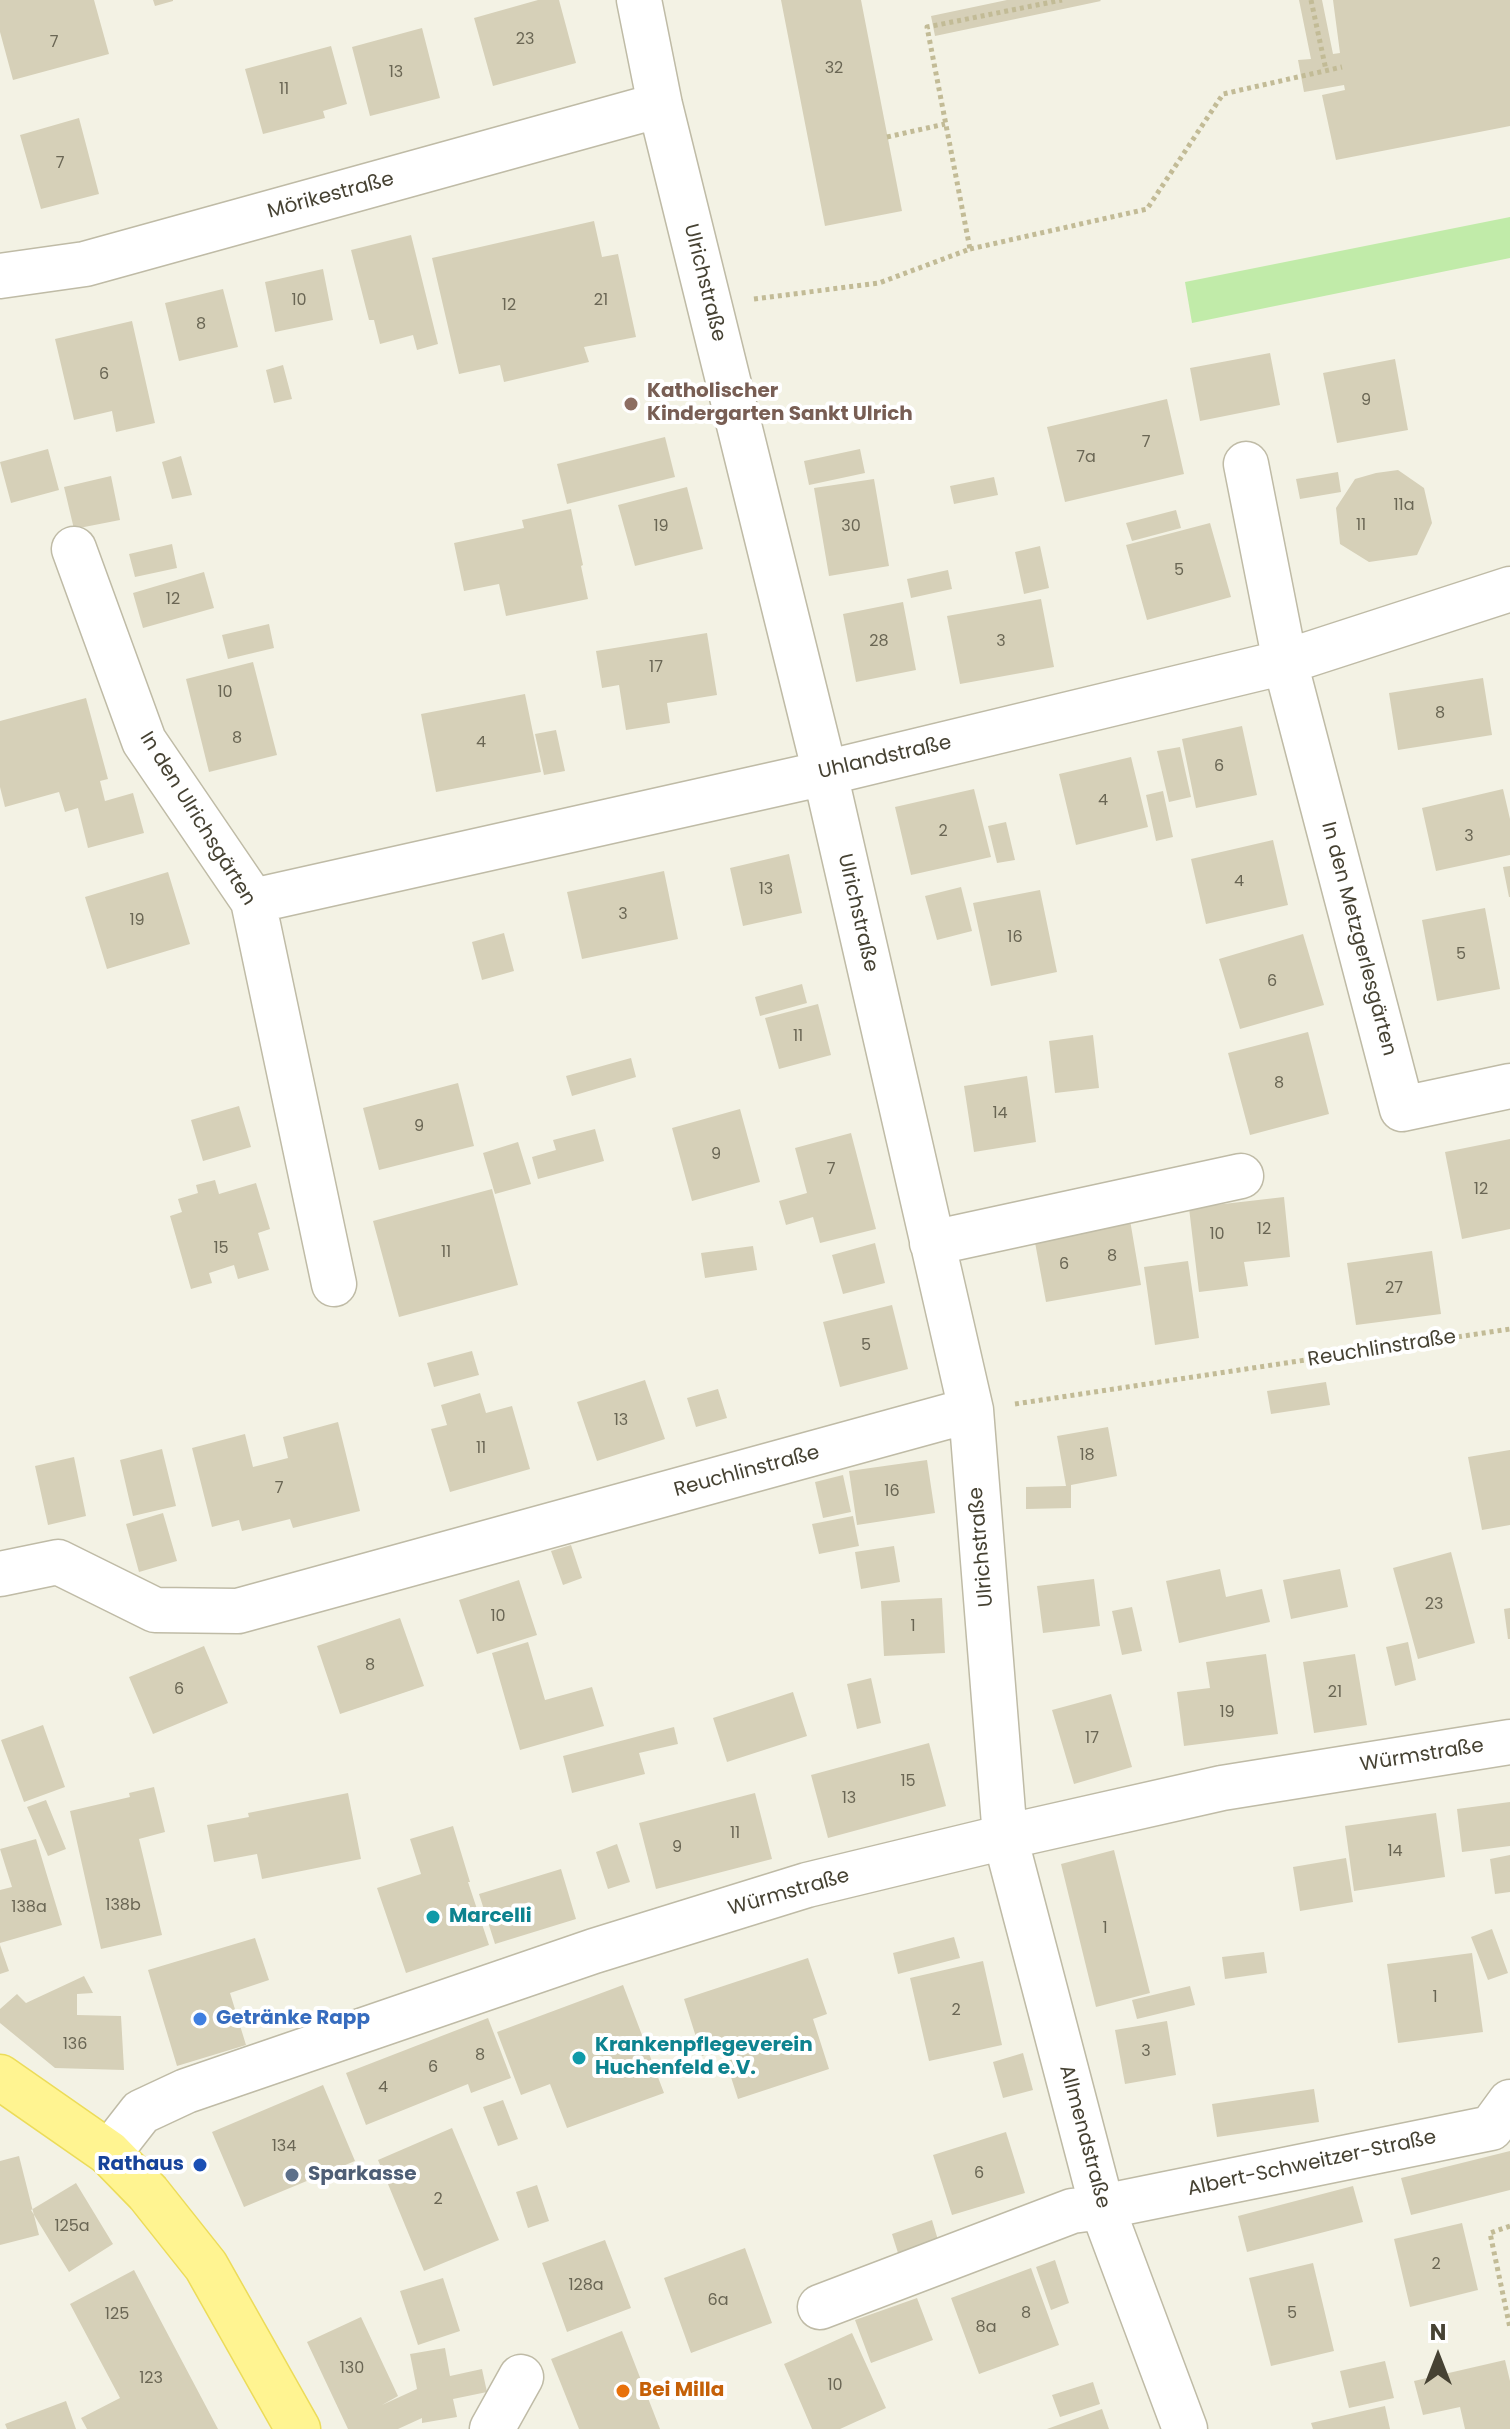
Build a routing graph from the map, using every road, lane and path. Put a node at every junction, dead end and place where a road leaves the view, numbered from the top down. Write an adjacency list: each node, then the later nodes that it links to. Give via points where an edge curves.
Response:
1 (639, 0): 6 (street, Ulrichstraße)
2 (1062, 0): 7 (path, via 927,27)
3 (1311, 0): 5 (path)
4 (1342, 67): 5 (path)
5 (1326, 70): 9 (path, via 1223,94 1147,209)
6 (660, 105): 10 (street, Mörikestraße, via 85,264); 11 (street, Ulrichstraße)
7 (945, 124): 8 (path); 9 (path)
8 (887, 137)
9 (970, 249): 11 (path, via 879,283)
10 (0, 276)
11 (710, 305): 16 (street, Ulrichstraße, via 748,391)
12 (1246, 464): 15 (street)
13 (74, 549): 17 (street, In den Ulrichsgärten, via 144,741)
14 (1510, 589): 15 (street, Uhlandstraße)
15 (1285, 662): 16 (street, Uhlandstraße); 18 (street, In den Metzgerlesgärten, via 1402,1109)
16 (825, 773): 17 (street, Uhlandstraße); 20 (street, Ulrichstraße)
17 (253, 901): 21 (street, In den Ulrichsgärten)
18 (1510, 1086)
19 (1241, 1176): 20 (street)
20 (932, 1243): 23 (street, Ulrichstraße)
21 (334, 1284)
22 (1510, 1329): 23 (path, Reuchlinstraße)
23 (971, 1410): 24 (street, Reuchlinstraße, via 238,1611 155,1610 58,1562); 26 (street, Ulrichstraße)
24 (0, 1574)
25 (1510, 1742): 26 (street, Würmstraße, via 1222,1788)
26 (1005, 1837): 29 (street, Würmstraße, via 807,1885 594,1951 186,2091 141,2112); 30 (street, Allmendstraße)
27 (0, 2077): 29 (main road)
28 (1510, 2102): 30 (street, Albert-Schweitzer-Straße, via 1491,2128)
29 (109, 2153): 35 (main road, via 206,2266)
30 (1102, 2207): 32 (street, Albert-Schweitzer-Straße, via 1072,2211); 37 (street, Allmendstraße)
31 (1510, 2226): 33 (path, via 1490,2233)
32 (820, 2307)
33 (1510, 2328)
34 (521, 2377): 36 (street)
35 (298, 2429)
36 (492, 2429)
37 (1185, 2429)

